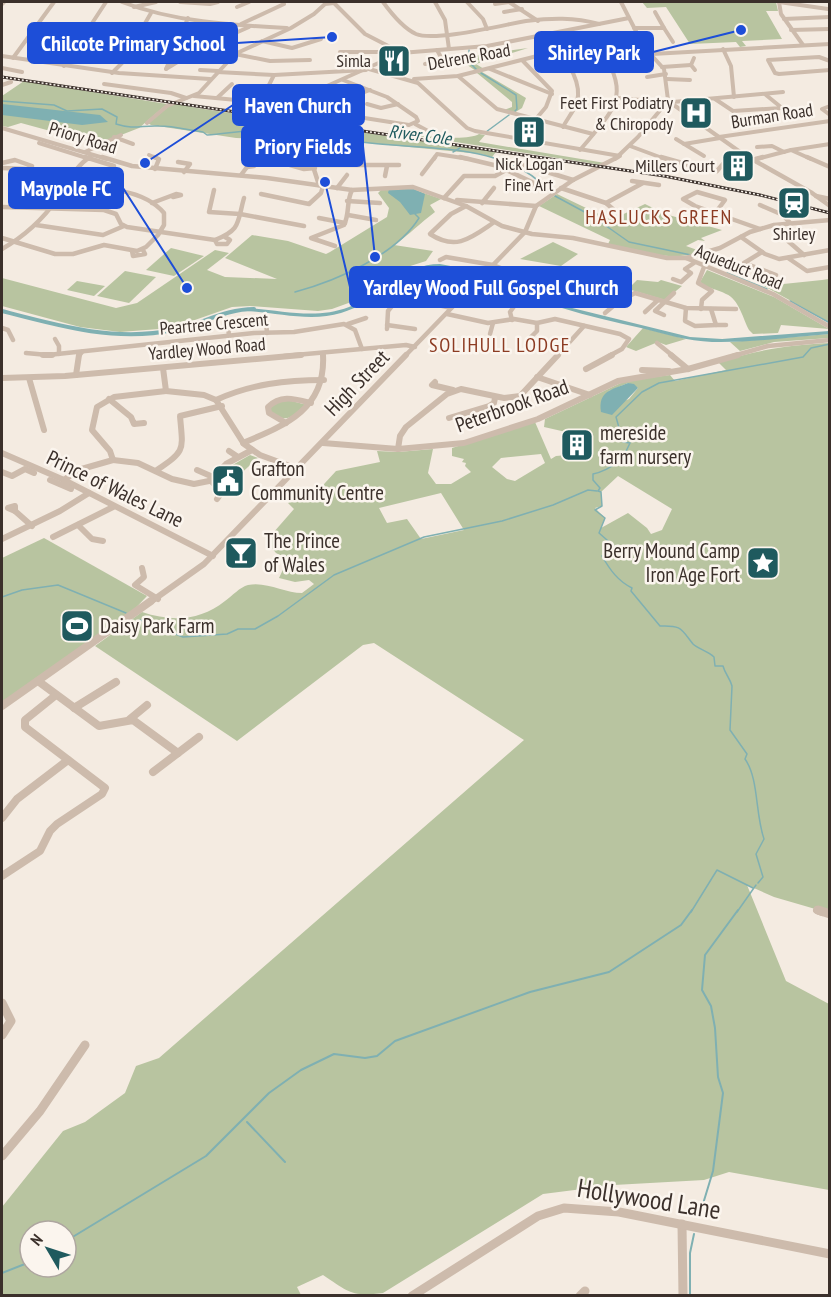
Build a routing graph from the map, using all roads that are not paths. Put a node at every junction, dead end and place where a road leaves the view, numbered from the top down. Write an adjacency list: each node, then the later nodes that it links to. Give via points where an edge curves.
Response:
1 (54, 2): 60 (street)
2 (106, 2): 70 (street)
3 (122, 2): 18 (street)
4 (156, 2): 18 (street)
5 (184, 2): 6 (street)
6 (218, 2)
7 (249, 2): 19 (street)
8 (333, 2): 15 (street); 55 (street, via 365,34)
9 (383, 2): 40 (street, via 417,34)
10 (435, 2): 40 (street)
11 (467, 2): 37 (street)
12 (509, 2): 17 (street); 21 (street)
13 (621, 2): 27 (street)
14 (779, 2): 20 (street); 28 (street)
15 (326, 3): 34 (street)
16 (284, 4): 32 (street)
17 (495, 4)
18 (134, 7): 24 (street)
19 (237, 7)
20 (829, 8): 25 (street)
21 (522, 9): 22 (street); 29 (street)
22 (504, 12)
23 (655, 12): 36 (street)
24 (151, 13): 26 (street); 80 (street)
25 (827, 17): 28 (street)
26 (188, 18): 31 (street); 32 (street)
27 (629, 18): 30 (street); 35 (street)
28 (784, 19): 39 (street)
29 (538, 21): 30 (street, via 575,18); 37 (street)
30 (599, 24): 50 (street, via 487,46)
31 (186, 25): 41 (street, via 203,28); 65 (street)
32 (239, 26): 33 (street)
33 (252, 26): 34 (street); 66 (street)
34 (289, 28): 44 (street)
35 (634, 28): 36 (street); 42 (street)
36 (664, 28): 45 (street)
37 (487, 29): 40 (street)
38 (830, 29): 39 (street)
39 (791, 30): 48 (street)
40 (448, 34): 50 (street)
41 (198, 38)
42 (639, 38): 46 (street, Delrene Road); 57 (street)
43 (321, 39): 44 (street, via 312,45 283,49)
44 (262, 41): 56 (street)
45 (673, 42)
46 (597, 43): 53 (street, Delrene Road); 104 (street, via 616,74 620,87)
47 (830, 44): 48 (street)
48 (803, 45): 49 (street)
49 (785, 46): 51 (street); 59 (street)
50 (449, 49): 52 (street)
51 (723, 49): 57 (street); 101 (street, via 731,66)
52 (437, 50): 55 (street); 68 (street, via 443,61)
53 (557, 51): 63 (street, Delrene Road); 119 (street, via 572,68 578,96)
54 (340, 52): 55 (street)
55 (396, 52): 76 (street)
56 (235, 54): 62 (street, via 267,60); 78 (street)
57 (651, 54): 71 (street)
58 (2, 57): 60 (street)
59 (794, 57): 64 (street, via 822,57); 75 (street, via 768,60 775,77)
60 (13, 58): 70 (street)
61 (694, 58): 69 (street)
62 (310, 60)
63 (523, 61): 74 (street, Delrene Road); 98 (street, via 550,87)
64 (830, 61)
65 (169, 62): 66 (street); 73 (street)
66 (177, 62): 73 (street)
67 (204, 62): 78 (street, via 199,70)
68 (425, 64)
69 (691, 65): 71 (street); 77 (street)
70 (64, 66): 80 (street)
71 (662, 67): 81 (street)
72 (2, 68): 79 (street)
73 (166, 69): 83 (street)
74 (490, 69): 84 (street, Delrene Road); 98 (street)
75 (830, 69)
76 (367, 70): 82 (street); 88 (street); 91 (street)
77 (695, 70)
78 (218, 71): 82 (street); 87 (street)
79 (22, 72)
80 (112, 73): 83 (street)
81 (666, 74): 85 (street); 86 (street)
82 (274, 75): 95 (street)
83 (161, 76): 87 (street)
84 (458, 76): 91 (street, Delrene Road); 115 (street, via 497,108)
85 (647, 77)
86 (667, 79): 89 (street); 107 (street)
87 (210, 80): 100 (street)
88 (343, 80): 96 (street); 111 (street, via 307,96)
89 (690, 80)
90 (11, 81): 94 (street)
91 (420, 81): 134 (street, via 471,130)
92 (104, 84): 102 (street)
93 (232, 84): 103 (street)
94 (2, 85)
95 (269, 85)
96 (370, 90): 109 (street); 112 (street, via 341,101)
97 (783, 92): 99 (street)
98 (552, 94): 115 (street)
99 (766, 95): 101 (street); 105 (street, via 782,108 733,111)
100 (192, 96): 102 (street); 103 (street)
101 (734, 97): 105 (street)
102 (186, 98): 117 (street, via 161,110)
103 (217, 98): 106 (street)
104 (617, 98): 107 (street); 122 (street, via 612,112)
105 (715, 99): 107 (street)
106 (264, 100)
107 (668, 102): 125 (street); 131 (street)
108 (367, 104): 109 (street, via 381,108)
109 (398, 104): 118 (street, via 418,119)
110 (830, 106): 113 (street, via 822,108)
111 (301, 111): 112 (street); 114 (street)
112 (337, 114): 118 (street)
113 (830, 115)
114 (300, 119)
115 (536, 120): 119 (street)
116 (830, 121): 125 (street, Burman Road)
117 (147, 123)
118 (415, 124): 121 (street)
119 (563, 127): 122 (street)
120 (2, 130): 137 (street, Priory Road); 145 (street, Priory Road)
121 (429, 132)
122 (593, 134): 134 (street)
123 (121, 135): 124 (street)
124 (114, 137): 127 (street); 137 (street)
125 (719, 138): 128 (street, Burman Road); 146 (street)
126 (676, 139): 128 (street)
127 (130, 143)
128 (684, 144): 144 (street)
129 (793, 144): 133 (street)
130 (830, 144): 133 (street)
131 (630, 146): 143 (street); 154 (street)
132 (756, 147): 138 (street, via 772,146)
133 (800, 148): 135 (street)
134 (580, 150): 143 (street)
135 (791, 150): 138 (street); 157 (street)
136 (308, 151): 156 (street)
137 (85, 152): 141 (street, Priory Road)
138 (784, 152): 146 (street)
139 (354, 154): 151 (street)
140 (2, 155): 147 (street)
141 (93, 155): 145 (street); 159 (street, Priory Road)
142 (153, 155): 159 (street, via 159,160)
143 (620, 156): 168 (street)
144 (704, 156)
145 (87, 158): 163 (street, Priory Road, via 132,170); 173 (street)
146 (751, 159): 161 (street, via 723,164); 182 (street)
147 (4, 162): 158 (street, via 18,160 32,166)
148 (178, 162): 162 (street, via 190,164)
149 (521, 164): 168 (street)
150 (290, 165): 156 (street)
151 (354, 165): 153 (street); 156 (street)
152 (399, 165): 153 (street)
153 (387, 166): 167 (street)
154 (693, 166)
155 (247, 167): 165 (street)
156 (315, 167): 174 (street)
157 (830, 167)
158 (2, 168)
159 (155, 169): 162 (street, Priory Road)
160 (506, 170): 164 (street, via 483,160 437,154); 171 (street, via 532,182); 184 (street, via 495,176 464,176)
161 (717, 171)
162 (184, 172): 163 (street, Priory Road)
163 (194, 174): 165 (street, Priory Road); 174 (street, Priory Road)
164 (423, 174)
165 (241, 175): 174 (street, Priory Road)
166 (347, 175): 175 (street)
167 (385, 176)
168 (573, 180): 177 (street)
169 (633, 180): 170 (street)
170 (643, 183): 172 (street); 188 (street)
171 (531, 185)
172 (659, 185)
173 (67, 187): 189 (street, via 117,190); 197 (street)
174 (322, 187): 175 (street, Priory Road); 180 (street, via 309,204)
175 (337, 188): 179 (street, Priory Road)
176 (494, 188): 191 (street)
177 (561, 188): 188 (street); 193 (street)
178 (214, 190): 200 (street, via 210,213)
179 (352, 190): 184 (street, Priory Road, via 410,186); 186 (street)
180 (261, 194)
181 (173, 196): 189 (street)
182 (816, 196): 185 (street); 195 (street)
183 (244, 198): 200 (street)
184 (444, 198): 187 (street, Priory Road)
185 (830, 199)
186 (347, 201): 190 (street); 201 (street)
187 (451, 201): 191 (street, Priory Road); 192 (street, Aqueduct Road)
188 (606, 202): 198 (street)
189 (152, 203): 212 (street, via 165,218)
190 (380, 203)
191 (482, 203): 193 (street, Priory Road)
192 (466, 206): 206 (street, Aqueduct Road); 206 (street, via 430,234 434,239 467,241)
193 (536, 206): 213 (street)
194 (760, 206): 207 (street, via 783,215)
195 (830, 206)
196 (2, 207): 197 (street)
197 (51, 208): 208 (street); 209 (street, via 111,212)
198 (614, 210)
199 (716, 212): 199 (street, via 691,206 683,199 695,192 725,200); 211 (street)
200 (240, 214): 210 (street); 212 (street, via 239,223 225,237 230,242 220,244)
201 (348, 215): 203 (street); 205 (street)
202 (319, 218): 205 (street)
203 (376, 220)
204 (830, 220): 207 (street)
205 (345, 223): 220 (street, via 309,237)
206 (493, 223): 213 (street, Aqueduct Road)
207 (790, 223): 211 (street)
208 (36, 225): 214 (street); 217 (street)
209 (124, 226): 212 (street); 214 (street)
210 (304, 226)
211 (760, 229): 215 (street)
212 (160, 232): 219 (street, via 142,250 145,254 138,257 132,251)
213 (525, 232): 225 (street, Aqueduct Road, via 667,258); 230 (street, High Street)
214 (103, 235): 219 (street)
215 (741, 237): 223 (street); 225 (street)
216 (2, 238): 217 (street)
217 (15, 242): 219 (street, via 67,254); 221 (street)
218 (788, 243): 224 (street)
219 (99, 245)
220 (333, 245)
221 (2, 249)
222 (830, 250): 224 (street)
223 (762, 252): 226 (street); 229 (street)
224 (804, 255): 226 (street)
225 (688, 258): 228 (street, Aqueduct Road)
226 (788, 258): 233 (street, via 807,271)
227 (440, 260): 230 (street, via 446,257)
228 (694, 263): 232 (street, Aqueduct Road); 237 (street, via 685,269 691,273 681,282)
229 (744, 263): 231 (street); 235 (street)
230 (493, 265): 236 (street); 255 (street, High Street)
231 (737, 266)
232 (704, 267): 241 (street, via 698,284); 269 (street, Aqueduct Road, via 773,294)
233 (830, 267)
234 (576, 274): 238 (street)
235 (774, 274)
236 (529, 279): 238 (street, via 541,273); 242 (street, via 525,283 528,286 568,304)
237 (673, 279)
238 (561, 283): 242 (street)
239 (613, 284): 245 (street)
240 (409, 288): 246 (street)
241 (712, 291): 243 (street); 252 (street, via 702,300)
242 (587, 292): 245 (street)
243 (719, 292)
244 (674, 293): 250 (street)
245 (596, 295): 249 (street)
246 (400, 296): 255 (street); 271 (street, via 389,304 387,327)
247 (507, 296): 260 (street, via 518,301 510,312)
248 (658, 300): 249 (street, via 635,293); 250 (street); 256 (street)
249 (618, 302): 257 (street, via 602,313)
250 (666, 302): 251 (street); 258 (street, via 656,311)
251 (686, 308): 252 (street); 266 (street, via 687,323)
252 (701, 309): 253 (street)
253 (711, 309): 254 (street); 266 (street)
254 (736, 309)
255 (449, 311): 262 (street); 280 (street, High Street)
256 (645, 312)
257 (612, 315)
258 (664, 315)
259 (366, 318): 264 (street, Peartree Crescent)
260 (512, 320): 262 (street); 263 (street)
261 (266, 322): 272 (street)
262 (493, 323): 273 (street)
263 (537, 323): 267 (street, via 555,319); 276 (street)
264 (348, 324): 272 (street, Peartree Crescent); 281 (street, via 356,332)
265 (228, 325): 275 (street)
266 (716, 325): 268 (street)
267 (584, 326): 287 (street, via 628,339 622,349); 292 (street)
268 (726, 326)
269 (830, 327)
270 (2, 328): 274 (street, via 13,338)
271 (419, 330)
272 (267, 333): 275 (street, Peartree Crescent)
273 (490, 334)
274 (19, 336)
275 (229, 336): 282 (street, Peartree Crescent)
276 (534, 337)
277 (55, 339): 285 (street)
278 (830, 340): 288 (street, Peterbrook Road, via 768,346)
279 (657, 343): 288 (street)
280 (415, 347): 281 (street, Yardley Wood Road); 310 (street, High Street)
281 (362, 350): 284 (street, Yardley Wood Road)
282 (82, 352): 285 (street, Peartree Crescent); 291 (street)
283 (27, 353): 285 (street, Peartree Crescent)
284 (323, 353): 286 (street, Yardley Wood Road); 295 (street)
285 (59, 354)
286 (163, 368): 291 (street, Yardley Wood Road); 298 (street)
287 (590, 368)
288 (688, 369): 290 (street, Peterbrook Road)
289 (642, 370): 290 (street, Peterbrook Road)
290 (671, 370): 299 (street, Peterbrook Road, via 618,381)
291 (76, 375): 294 (street, Yardley Wood Road)
292 (537, 377): 299 (street); 300 (street, via 520,396)
293 (2, 378): 294 (street, Yardley Wood Road)
294 (29, 378): 308 (street)
295 (324, 380): 302 (street, via 267,382 242,387); 303 (street)
296 (435, 382): 297 (street, via 432,386)
297 (453, 390): 300 (street); 311 (street, via 405,428)
298 (166, 391): 301 (street); 302 (street, via 195,392)
299 (590, 395): 311 (street, Peterbrook Road, via 538,419 475,440 450,446)
300 (495, 398): 305 (street, via 489,406)
301 (109, 399): 306 (street, via 134,424); 317 (street, via 97,407 91,426)
302 (216, 400): 304 (street)
303 (311, 403): 307 (street); 307 (street, via 284,398 271,403 269,413)
304 (222, 406): 309 (street, via 235,436); 320 (street, via 180,416 183,447)
305 (449, 418)
306 (144, 423)
307 (286, 423): 309 (street)
308 (44, 430)
309 (243, 443): 312 (street)
310 (323, 443): 311 (street, Peterbrook Road); 319 (street, High Street)
311 (398, 449)
312 (252, 450): 316 (street); 319 (street)
313 (228, 451): 316 (street)
314 (2, 453): 315 (street, Prince of Wales Lane)
315 (9, 456): 318 (street); 323 (street, Prince of Wales Lane)
316 (238, 457): 324 (street)
317 (113, 460): 320 (street, via 136,460); 325 (street, via 78,470)
318 (2, 461)
319 (298, 469): 338 (street, High Street)
320 (157, 470): 324 (street, via 187,485)
321 (197, 470): 324 (street)
322 (2, 472): 323 (street, via 12,476 25,469)
323 (41, 473): 325 (street, Prince of Wales Lane); 326 (street)
324 (211, 478): 328 (street)
325 (64, 480): 329 (street, Prince of Wales Lane)
326 (71, 489)
327 (231, 490): 328 (street)
328 (222, 492): 330 (street)
329 (89, 493): 331 (street, Prince of Wales Lane); 334 (street)
330 (217, 500)
331 (113, 507): 333 (street); 338 (street, Prince of Wales Lane)
332 (15, 511): 334 (street)
333 (78, 525): 335 (street); 337 (street, via 92,539)
334 (32, 526): 336 (street)
335 (53, 537)
336 (2, 539)
337 (103, 541)
338 (213, 556): 340 (street, High Street)
339 (142, 568): 340 (street, via 144,577 135,585)
340 (158, 599): 341 (street, High Street)
341 (38, 681): 343 (street); 345 (street, High Street)
342 (116, 682): 346 (street)
343 (56, 695): 346 (street); 350 (street, via 28,717 24,725)
344 (147, 705): 347 (street)
345 (2, 706)
346 (74, 708): 347 (street, via 100,727)
347 (130, 719): 349 (street)
348 (199, 737): 349 (street)
349 (178, 753): 351 (street)
350 (68, 760): 352 (street, via 17,799); 353 (street, via 102,784 104,791 53,827 40,851)
351 (153, 771)
352 (2, 818)
353 (2, 876)
354 (817, 910): 355 (street)
355 (830, 914)
356 (2, 1003): 357 (street, via 11,1020)
357 (2, 1035)
358 (86, 1045): 359 (street, via 40,1111)
359 (2, 1156)
360 (682, 1224): 361 (street, Hollywood Lane); 362 (street, Hollywood Lane, via 587,1208 564,1208 538,1216); 363 (street)
361 (830, 1254)
362 (414, 1295)
363 (683, 1296)

